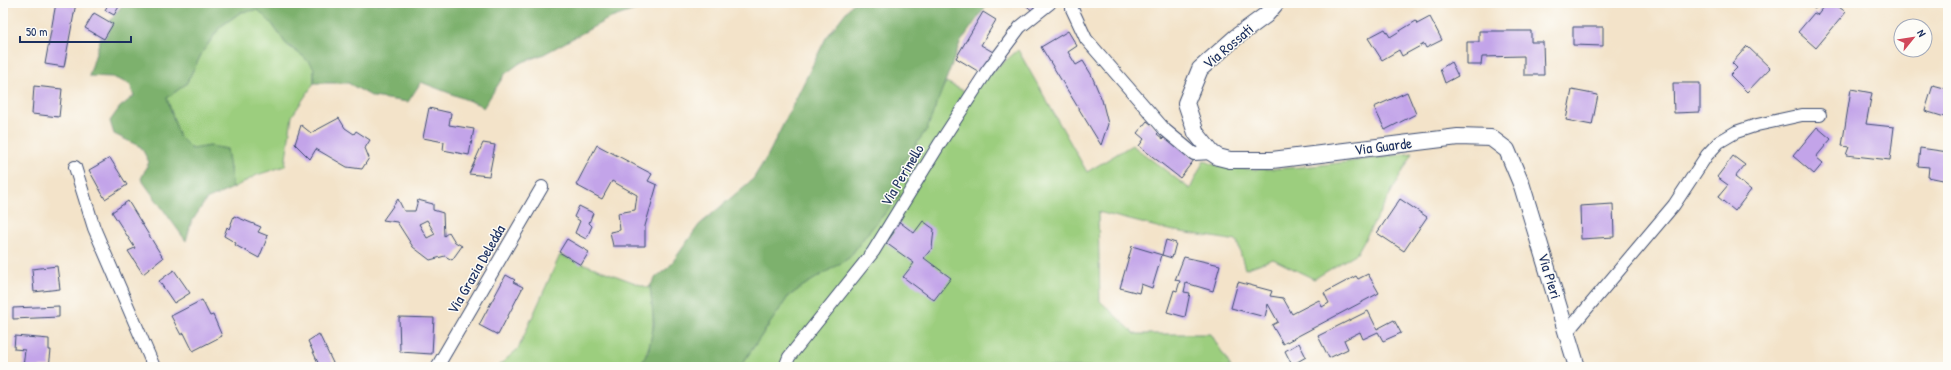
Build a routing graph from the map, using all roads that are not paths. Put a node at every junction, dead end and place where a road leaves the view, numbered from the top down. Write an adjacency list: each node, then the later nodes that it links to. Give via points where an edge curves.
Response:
1 (1050, 3): 12 (street, Via Perinello, via 1020,27 987,71 873,252 789,357)
2 (1072, 3): 5 (street, via 1072,9 1086,39 1165,130 1194,154)
3 (1276, 3): 5 (street, Via Rossati, via 1266,15 1200,69 1186,103 1196,133)
4 (1820, 116): 9 (street, via 1802,115 1758,125 1736,132 1720,142 1707,155 1674,205)
5 (1215, 155): 7 (street, Via Guarde, via 1230,160 1272,160 1458,137 1491,138 1507,150)
6 (74, 167): 10 (street, via 94,228)
7 (1522, 186): 9 (street, Via Pieri)
8 (542, 187): 11 (street, Via Grazia Deledda)
9 (1566, 332): 13 (street, Via Pieri)
10 (154, 367)
11 (437, 367)
12 (785, 367)
13 (1577, 367)

